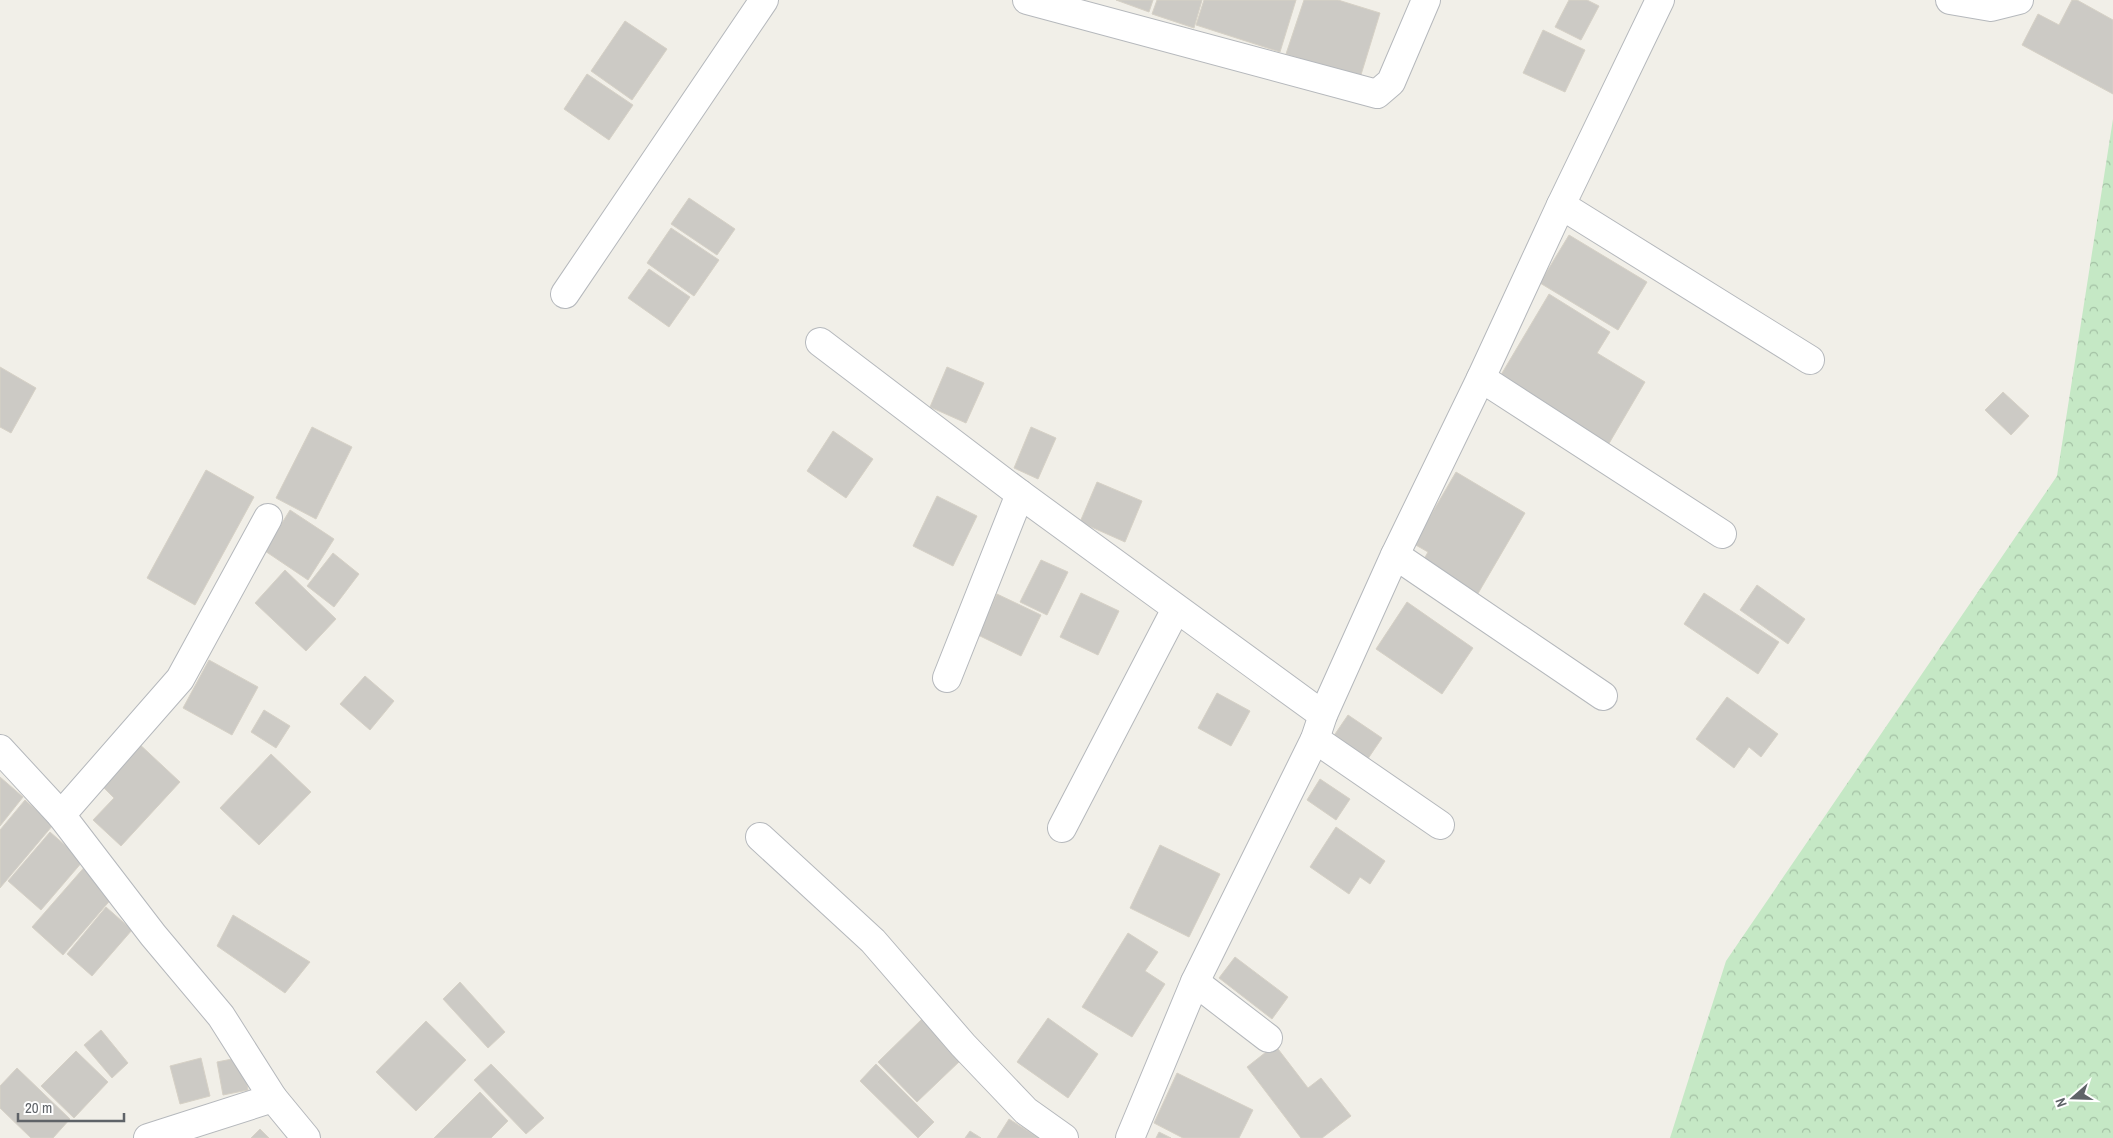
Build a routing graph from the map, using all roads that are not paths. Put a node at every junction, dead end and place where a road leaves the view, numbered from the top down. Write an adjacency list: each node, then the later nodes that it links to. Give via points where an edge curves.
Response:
1 (764, 0): 8 (street)
2 (1027, 0): 3 (street, via 1377,94 1391,82)
3 (1426, 0)
4 (1660, 0): 7 (street)
5 (1950, 0): 6 (street, via 1991,7)
6 (2019, 0)
7 (1561, 205): 10 (street); 11 (street)
8 (565, 294)
9 (820, 342): 12 (street)
10 (1810, 360)
11 (1481, 378): 14 (street); 15 (street)
12 (1020, 494): 16 (street); 17 (street)
13 (268, 518): 21 (street, via 180,679)
14 (1722, 534)
15 (1395, 555): 18 (street); 19 (street)
16 (1176, 609): 19 (street); 23 (street)
17 (947, 678)
18 (1603, 696)
19 (1319, 727): 22 (street); 25 (street)
20 (0, 749): 21 (street)
21 (61, 815): 27 (street, via 153,935 221,1016)
22 (1440, 825)
23 (1062, 828)
24 (760, 837): 30 (street, via 873,940 1026,1111)
25 (1195, 982): 26 (street); 31 (street)
26 (1268, 1038)
27 (273, 1098): 28 (street); 29 (street)
28 (148, 1138)
29 (306, 1138)
30 (1064, 1138)
31 (1130, 1138)

